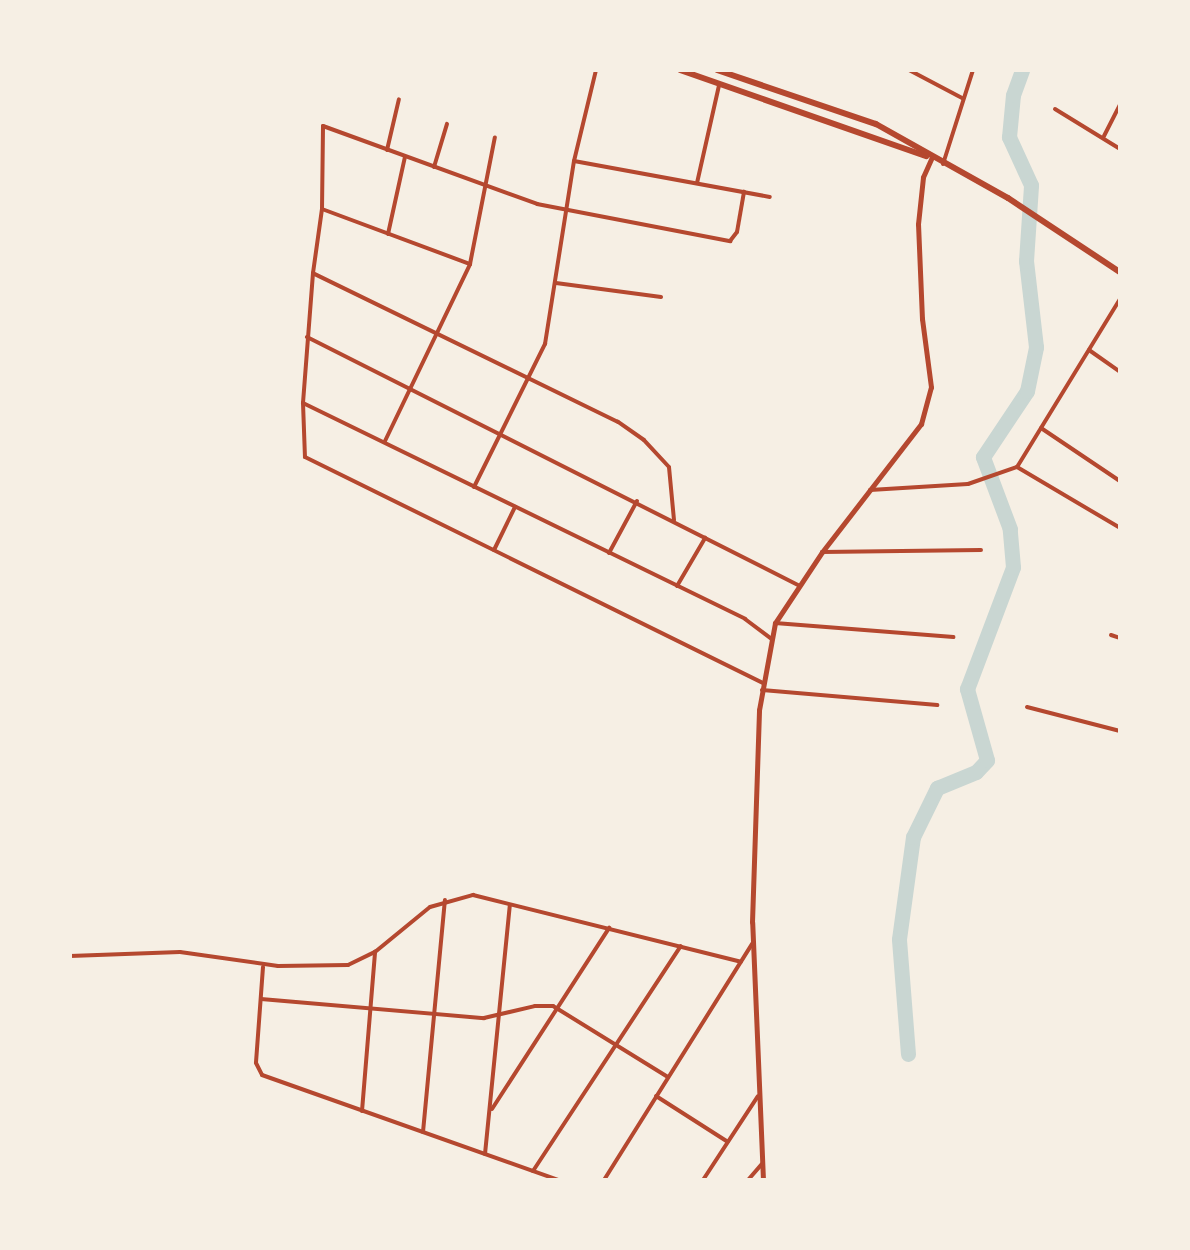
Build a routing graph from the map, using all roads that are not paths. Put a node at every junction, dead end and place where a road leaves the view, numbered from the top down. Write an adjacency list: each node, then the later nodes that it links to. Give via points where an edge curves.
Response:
1 (596, 70): 18 (street)
2 (680, 70): 6 (main road)
3 (717, 70): 17 (main road, via 876,124)
4 (909, 70): 8 (street)
5 (974, 70): 8 (street)
6 (720, 83): 17 (main road); 21 (street)
7 (400, 99): 15 (street)
8 (964, 99): 19 (street)
9 (1120, 104): 13 (street)
10 (1055, 109): 13 (street)
11 (447, 124): 20 (street)
12 (495, 137): 22 (street)
13 (1104, 138): 14 (street)
14 (1120, 148)
15 (386, 150): 16 (street); 25 (street, via 323,126)
16 (405, 156): 20 (street); 27 (street)
17 (932, 158): 19 (main road); 47 (street, via 918,224 931,387 921,424)
18 (574, 161): 21 (street); 26 (street)
19 (943, 164): 30 (main road)
20 (434, 168): 22 (street)
21 (696, 183): 23 (street)
22 (484, 186): 26 (street); 28 (street)
23 (744, 192): 24 (street); 26 (street, via 730,242)
24 (770, 197)
25 (322, 209): 27 (street); 29 (street)
26 (566, 210): 31 (street)
27 (388, 234): 28 (street)
28 (470, 264): 34 (street)
29 (313, 272): 34 (street); 35 (street)
30 (1120, 272)
31 (555, 283): 32 (street); 38 (street, via 546,344)
32 (661, 298)
33 (1120, 300): 36 (street)
34 (438, 332): 38 (street); 39 (street)
35 (306, 338): 39 (street); 40 (street)
36 (1089, 350): 37 (street); 41 (street)
37 (1120, 372)
38 (530, 377): 42 (street); 50 (street, via 644,440 669,467)
39 (410, 389): 42 (street); 43 (street)
40 (303, 403): 43 (street); 53 (street, via 305,457)
41 (1040, 428): 44 (street); 45 (street)
42 (500, 433): 46 (street); 48 (street)
43 (384, 442): 46 (street)
44 (1017, 468): 47 (street, via 968,484); 51 (street)
45 (1120, 481)
46 (474, 487): 49 (street)
47 (870, 490): 55 (street)
48 (637, 501): 50 (street); 56 (street)
49 (515, 507): 53 (street); 56 (street)
50 (674, 520): 52 (street)
51 (1120, 528)
52 (706, 536): 57 (street); 58 (street)
53 (494, 550): 64 (street)
54 (980, 550): 55 (street)
55 (822, 552): 58 (street)
56 (609, 553): 57 (street)
57 (677, 586): 63 (street)
58 (800, 586): 59 (street)
59 (776, 623): 61 (street); 63 (street)
60 (1111, 635): 62 (street)
61 (953, 637)
62 (1120, 638)
63 (772, 639): 64 (street)
64 (763, 687): 65 (street); 71 (street)
65 (937, 705)
66 (1026, 707): 67 (street)
67 (1120, 731)
68 (445, 900): 69 (street, via 473,896); 73 (street); 80 (street)
69 (510, 904): 70 (street); 81 (street)
70 (609, 927): 72 (street); 78 (street)
71 (752, 944): 75 (street); 84 (street)
72 (681, 946): 75 (street); 82 (street)
73 (375, 952): 76 (street, via 348,965); 79 (street)
74 (70, 956): 76 (street, via 195,952)
75 (740, 962): 83 (street)
76 (264, 965): 77 (street)
77 (261, 999): 79 (street); 86 (street, via 260,1073)
78 (558, 1008): 81 (street, via 535,1006); 82 (street); 87 (street)
79 (371, 1009): 80 (street); 86 (street)
80 (434, 1014): 81 (street); 88 (street)
81 (499, 1016): 87 (street)
82 (617, 1044): 83 (street); 92 (street)
83 (668, 1077): 85 (street)
84 (759, 1095): 89 (street); 91 (street)
85 (656, 1096): 89 (street); 94 (street)
86 (362, 1110): 88 (street)
87 (490, 1112): 90 (street)
88 (423, 1132): 90 (street)
89 (728, 1142): 95 (street)
90 (485, 1154): 92 (street)
91 (762, 1164): 96 (street); 97 (street)
92 (533, 1171): 93 (street)
93 (558, 1180)
94 (604, 1180)
95 (703, 1180)
96 (748, 1180)
97 (764, 1180)

